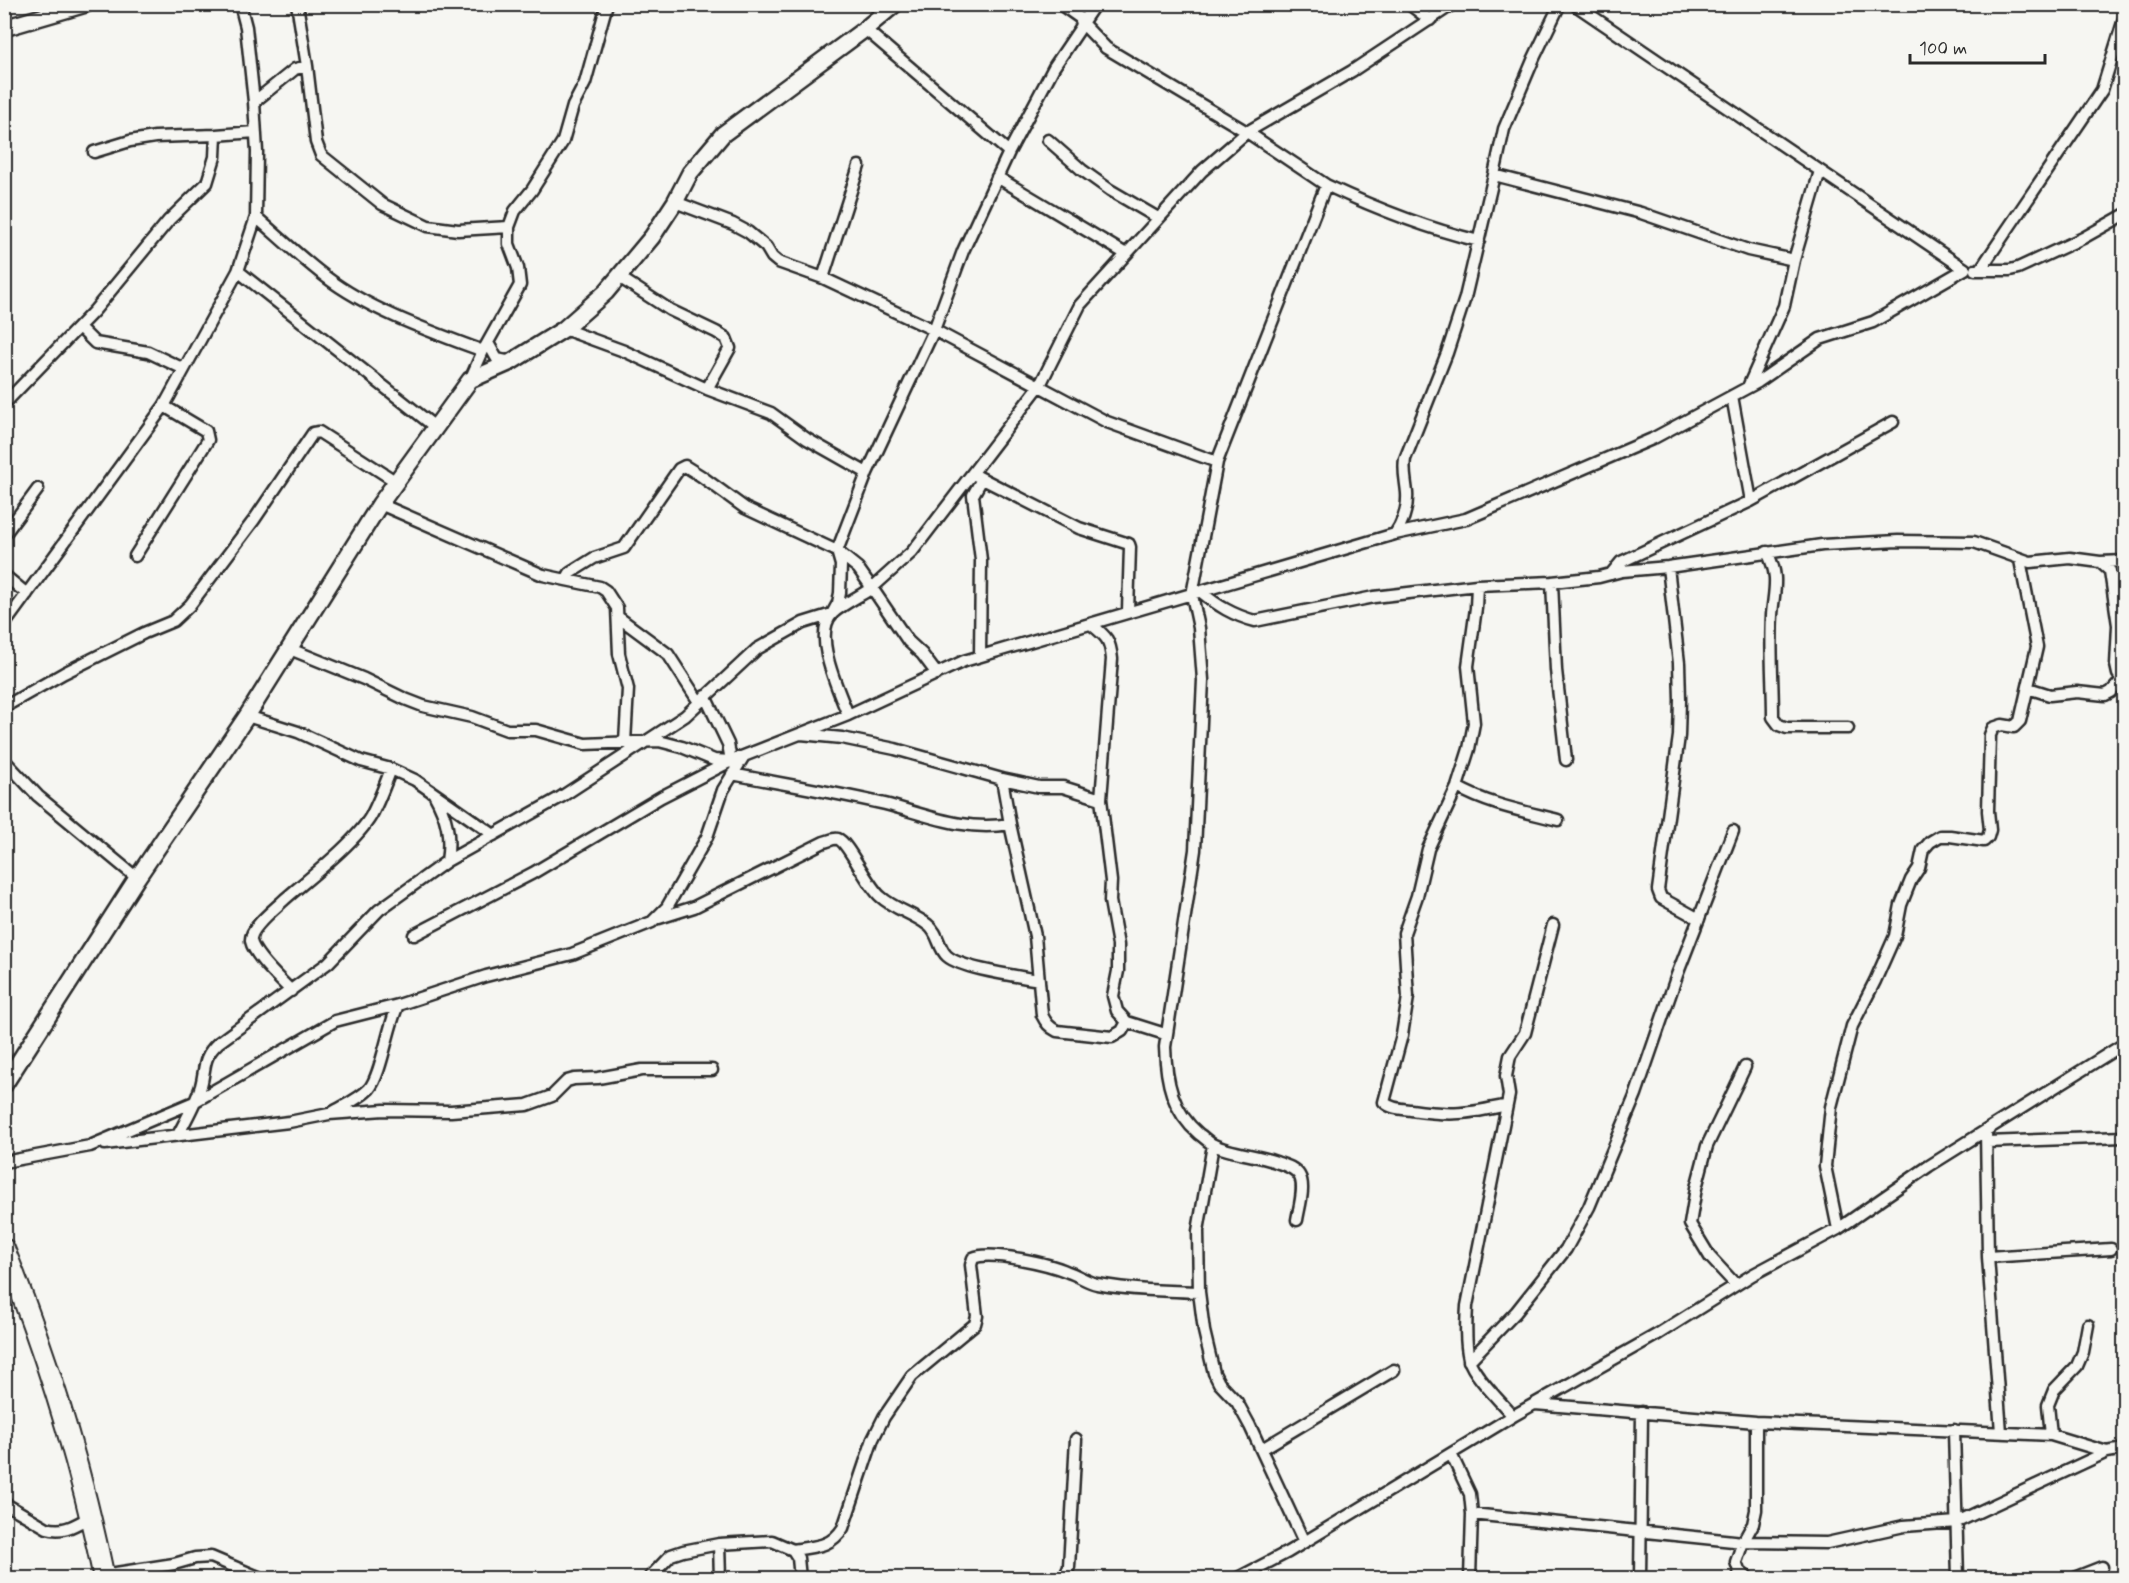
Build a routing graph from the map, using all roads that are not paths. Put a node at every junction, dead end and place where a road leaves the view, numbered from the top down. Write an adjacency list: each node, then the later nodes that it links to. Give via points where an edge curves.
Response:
1 (86, 4): 15 (street)
2 (240, 4): 18 (street)
3 (297, 4): 17 (street)
4 (607, 4): 34 (street, via 563,141 515,211)
5 (895, 4): 16 (street)
6 (1060, 4): 14 (street)
7 (1095, 4): 14 (street)
8 (1409, 4): 13 (street)
9 (1453, 4): 13 (street)
10 (1560, 4): 27 (street, via 1504,129)
11 (1574, 4): 26 (street)
12 (2124, 19): 39 (street, via 2102,90)
13 (1430, 20): 20 (street, via 1352,71)
14 (1082, 22): 20 (street, via 1106,48); 24 (street)
15 (4, 28)
16 (865, 29): 24 (street); 30 (street, via 723,134 690,172)
17 (307, 66): 18 (street, via 295,69); 34 (street, via 321,156 382,204 428,226 458,230)
18 (254, 102): 19 (street)
19 (255, 132): 21 (street); 32 (street)
20 (1246, 132): 29 (street); 33 (street)
21 (216, 135): 23 (street, via 155,137); 43 (street, via 215,157 207,183 169,220)
22 (1048, 140): 33 (street, via 1082,171)
23 (94, 152)
24 (1009, 152): 28 (street)
25 (859, 166): 42 (street)
26 (1820, 171): 37 (street); 38 (street)
27 (1494, 175): 35 (street); 37 (street, via 1641,213 1748,250)
28 (997, 177): 36 (street); 45 (street, via 963,251)
29 (1326, 184): 35 (street, via 1403,218); 58 (street)
30 (675, 202): 41 (street); 42 (street, via 748,232 778,262)
31 (2124, 215): 39 (street, via 2018,268)
32 (256, 217): 40 (street); 46 (street, via 327,277 359,298 428,330)
33 (1158, 218): 36 (street)
34 (509, 227): 46 (street, via 509,244 520,285)
35 (1479, 241): 65 (street, via 1448,353 1405,459 1407,498)
36 (1126, 254): 50 (street, via 1080,305)
37 (1794, 260): 51 (street, via 1784,306)
38 (1965, 269): 39 (street); 51 (street, via 1873,322 1820,339)
39 (1980, 270)
40 (238, 271): 48 (street); 57 (street)
41 (619, 278): 44 (street); 52 (street, via 729,343 730,348)
42 (823, 278): 45 (street)
43 (79, 327): 48 (street, via 95,343 148,352); 54 (street)
44 (564, 329): 47 (street); 52 (street)
45 (934, 330): 50 (street); 59 (street)
46 (486, 347): 47 (street, via 497,359); 49 (street)
47 (511, 362): 49 (street)
48 (184, 369): 55 (street)
49 (470, 380): 57 (street)
50 (1040, 386): 58 (street, via 1107,422); 60 (street)
51 (1748, 387): 53 (street)
52 (707, 389): 59 (street, via 771,412 807,439)
53 (1732, 396): 63 (street); 65 (street, via 1652,439 1467,519)
54 (4, 404)
55 (164, 406): 69 (street, via 206,431 208,440); 81 (street)
56 (1893, 422): 63 (street)
57 (435, 427): 61 (street)
58 (1217, 462): 80 (street)
59 (867, 473): 67 (street)
60 (978, 476): 79 (street, via 912,552); 82 (street, via 1079,528 1129,544); 88 (street, via 973,495 981,560)
61 (395, 482): 64 (street); 93 (street, via 333,440 314,433 254,520 190,605 173,621)
62 (38, 489): 66 (street)
63 (1752, 501): 74 (street, via 1621,562)
64 (380, 504): 76 (street, via 543,575); 87 (street)
65 (1395, 534): 80 (street)
66 (4, 535)
67 (837, 551): 76 (street, via 745,508 685,466 678,469 624,548 594,558 570,573); 79 (street, via 858,568); 83 (street, via 840,594)
68 (1767, 552): 70 (street, via 1822,545 1946,541 1974,542); 73 (street); 96 (street, via 1776,583 1772,615 1773,717 1787,728)
69 (135, 556)
70 (2020, 560): 72 (street, via 2070,558); 91 (street, via 2037,647)
71 (2124, 561): 72 (street)
72 (2100, 562): 90 (street, via 2110,571 2118,625 2116,665)
73 (1668, 567): 74 (street); 115 (street, via 1680,663 1679,736 1658,890 1661,898)
74 (1611, 574): 77 (street)
75 (4, 575): 81 (street)
76 (566, 580): 84 (street, via 600,587 614,602)
77 (1552, 582): 78 (street); 101 (street)
78 (1477, 585): 80 (street, via 1374,597 1255,621 1236,616); 105 (street, via 1468,666 1474,723)
79 (872, 588): 83 (street); 89 (street, via 908,641)
80 (1197, 593): 82 (street); 122 (street, via 1203,680 1195,850)
81 (27, 594): 85 (street)
82 (1128, 611): 86 (street)
83 (832, 614): 92 (street, via 803,623 757,649); 94 (street, via 824,641)
84 (618, 617): 92 (street, via 668,654); 99 (street, via 620,654 628,689)
85 (4, 625)
86 (1092, 625): 88 (street); 107 (street, via 1106,636 1112,659)
87 (291, 649): 95 (street); 99 (street, via 423,706 507,730 536,730 585,744)
88 (980, 656): 89 (street)
89 (937, 674): 94 (street)
90 (2123, 681): 91 (street, via 2105,695 2050,695)
91 (2028, 688): 137 (street, via 2020,721 2014,727 1993,728 1990,735 1988,837 1979,842 1940,836 1923,850 1901,905 1894,936 1852,1026 1831,1107 1824,1166)
92 (702, 699): 98 (street, via 685,716); 102 (street, via 728,744)
93 (4, 706)
94 (848, 715): 97 (street)
95 (248, 716): 103 (street); 113 (street)
96 (1848, 728)
97 (798, 734): 102 (street, via 744,756); 104 (street, via 895,749)
98 (648, 740): 99 (street); 102 (street, via 669,743); 111 (street)
99 (625, 742)
100 (4, 760): 113 (street, via 38,796)
101 (1566, 760)
102 (733, 767): 109 (street, via 961,825); 114 (street, via 707,837); 117 (street, via 661,797 533,873)
103 (391, 769): 106 (street); 119 (street, via 370,817 360,829 252,934 251,942 259,955)
104 (1002, 779): 107 (street, via 1039,787 1063,787); 109 (street)
105 (1457, 787): 108 (street, via 1495,804); 128 (street, via 1428,849 1404,933 1408,997 1384,1102 1440,1115)
106 (433, 792): 111 (street); 112 (street, via 447,821)
107 (1101, 799): 121 (street, via 1118,945 1113,996 1117,1011)
108 (1558, 820)
109 (1010, 824): 118 (street, via 1035,936)
110 (1733, 831): 115 (street)
111 (494, 835): 112 (street)
112 (447, 861): 119 (street, via 379,910 328,963)
113 (137, 878): 126 (street)
114 (658, 918): 118 (street, via 694,908 837,839 844,843 881,898 928,924 936,932 944,954 952,960); 120 (street, via 572,954 486,976)
115 (1699, 919): 144 (street, via 1636,1094 1589,1207 1566,1249)
116 (1553, 926): 128 (street, via 1525,1033 1510,1056)
117 (414, 935)
118 (1039, 980): 121 (street, via 1042,1015 1057,1031 1112,1037)
119 (291, 991): 127 (street, via 209,1052)
120 (399, 1005): 127 (street, via 335,1021); 129 (street, via 369,1088)
121 (1127, 1022): 122 (street)
122 (1165, 1034): 133 (street, via 1165,1065 1175,1105)
123 (2124, 1044): 131 (street)
124 (1745, 1067): 141 (street, via 1707,1146 1690,1224 1710,1257)
125 (712, 1070): 129 (street, via 642,1070 574,1079 552,1096 527,1105)
126 (4, 1085)
127 (194, 1102): 130 (street); 134 (street)
128 (1507, 1105): 144 (street, via 1467,1306)
129 (329, 1114): 130 (street)
130 (179, 1133): 134 (street)
131 (1987, 1137): 132 (street); 137 (street, via 1929,1166); 140 (street)
132 (2124, 1137)
133 (1213, 1145): 136 (street, via 1295,1169 1302,1184); 142 (street, via 1198,1231)
134 (90, 1146): 135 (street)
135 (4, 1162)
136 (1297, 1220)
137 (1838, 1229): 141 (street)
138 (2111, 1249): 140 (street)
139 (4, 1250): 160 (highway, via 55,1391)
140 (1988, 1257): 151 (street)
141 (1736, 1285): 146 (street)
142 (1199, 1292): 154 (street, via 1214,1373 1237,1402); 166 (street, via 1094,1284 1050,1265 994,1256 973,1258 975,1324 912,1376 884,1417 835,1540)
143 (2088, 1325): 152 (street, via 2077,1366 2054,1390 2048,1405)
144 (1469, 1361): 148 (street)
145 (1394, 1370): 154 (street)
146 (1535, 1404): 147 (street); 148 (street)
147 (1642, 1412): 149 (street); 162 (street)
148 (1512, 1416): 157 (street)
149 (1756, 1422): 150 (street); 164 (street, via 1756,1510)
150 (1954, 1430): 151 (street); 161 (street)
151 (2001, 1432): 152 (street)
152 (2051, 1435): 156 (street)
153 (1076, 1439): 173 (street, via 1070,1567)
154 (1262, 1449): 163 (street)
155 (2124, 1449): 156 (street)
156 (2108, 1452): 161 (street)
157 (1451, 1454): 159 (street, via 1470,1494); 163 (street)
158 (4, 1503): 160 (street, via 55,1530)
159 (1472, 1514): 162 (street); 175 (street)
160 (90, 1517): 168 (highway)
161 (1957, 1522): 164 (street, via 1904,1526 1827,1542); 178 (street)
162 (1640, 1531): 164 (street); 176 (street)
163 (1304, 1542): 174 (street)
164 (1743, 1542): 177 (street, via 1737,1563 1739,1572)
165 (719, 1544): 166 (street, via 772,1541); 170 (street, via 671,1555); 171 (street)
166 (793, 1550): 172 (street)
167 (2102, 1567): 179 (street)
168 (104, 1577): 169 (street, via 211,1557)
169 (261, 1578)
170 (649, 1578)
171 (720, 1578)
172 (800, 1578)
173 (1064, 1578)
174 (1238, 1578)
175 (1470, 1578)
176 (1640, 1578)
177 (1748, 1578)
178 (1958, 1578)
179 (2074, 1578)

